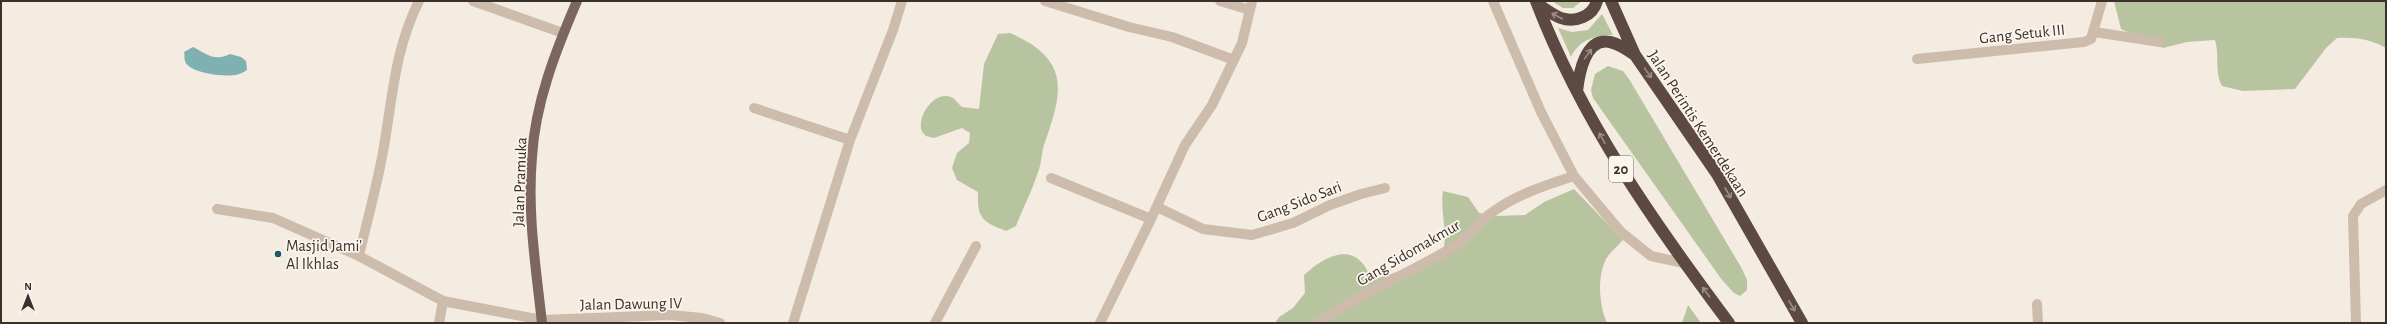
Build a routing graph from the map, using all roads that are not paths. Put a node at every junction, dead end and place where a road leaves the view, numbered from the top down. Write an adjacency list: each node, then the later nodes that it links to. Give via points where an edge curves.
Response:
1 (419, 1): 30 (street, via 406,28 397,60 384,147)
2 (473, 1): 14 (street)
3 (578, 1): 14 (main road, Jalan Pramuka)
4 (902, 1): 21 (street)
5 (1045, 1): 18 (street, via 1129,27 1172,37)
6 (1220, 1): 12 (street)
7 (1493, 1): 22 (street, via 1541,112)
8 (1597, 1): 11 (highway, one-way to 11, via 1595,8 1586,16 1574,21 1559,18)
9 (1611, 1): 16 (highway, Jalan Perintis Kemerdekaan)
10 (2102, 1): 13 (street)
11 (1537, 3): 19 (highway, 20, via 1554,48)
12 (1251, 5): 18 (street, via 1242,43)
13 (2094, 32): 15 (street); 17 (street, Gang Setuk III, via 2091,39 2084,42)
14 (563, 33): 34 (main road, Jalan Pramuka, via 540,104 532,156 531,226)
15 (2160, 42)
16 (1635, 55): 19 (highway, one-way to 16, via 1579,71 1585,56 1599,43 1609,42); 42 (highway, Jalan Perintis Kemerdekaan, one-way to 42, via 1717,174)
17 (1917, 59)
18 (1234, 60): 26 (street, via 1212,105 1184,145)
19 (1577, 91): 31 (highway, 20, one-way to 19, via 1612,157)
20 (754, 108): 21 (street)
21 (850, 140): 37 (street)
22 (1574, 176): 31 (street, via 1621,232 1651,256); 40 (street, Gang Sidomakmur, via 1532,190 1492,211 1468,238 1453,248 1367,292)
23 (1051, 178): 28 (street)
24 (1385, 188): 26 (street, Gang Sido Sari, via 1348,198 1293,223 1252,235 1203,229)
25 (2386, 190): 44 (street, via 2361,204 2353,216)
26 (1157, 207): 28 (street)
27 (217, 209): 30 (street, Jalan Dawung IV, via 273,218)
28 (1152, 219): 39 (street)
29 (976, 246): 38 (street)
30 (359, 256): 32 (street, Jalan Dawung IV)
31 (1684, 263): 41 (highway, 20, one-way to 31)
32 (443, 301): 34 (street, Jalan Dawung IV); 35 (street)
33 (2038, 304): 43 (street)
34 (542, 322): 36 (street, Jalan Dawung IV, via 670,315 702,318)
35 (438, 323)
36 (720, 323)
37 (793, 323)
38 (935, 323)
39 (1100, 323)
40 (1318, 323)
41 (1729, 323)
42 (1802, 323)
43 (2038, 323)
44 (2356, 323)

